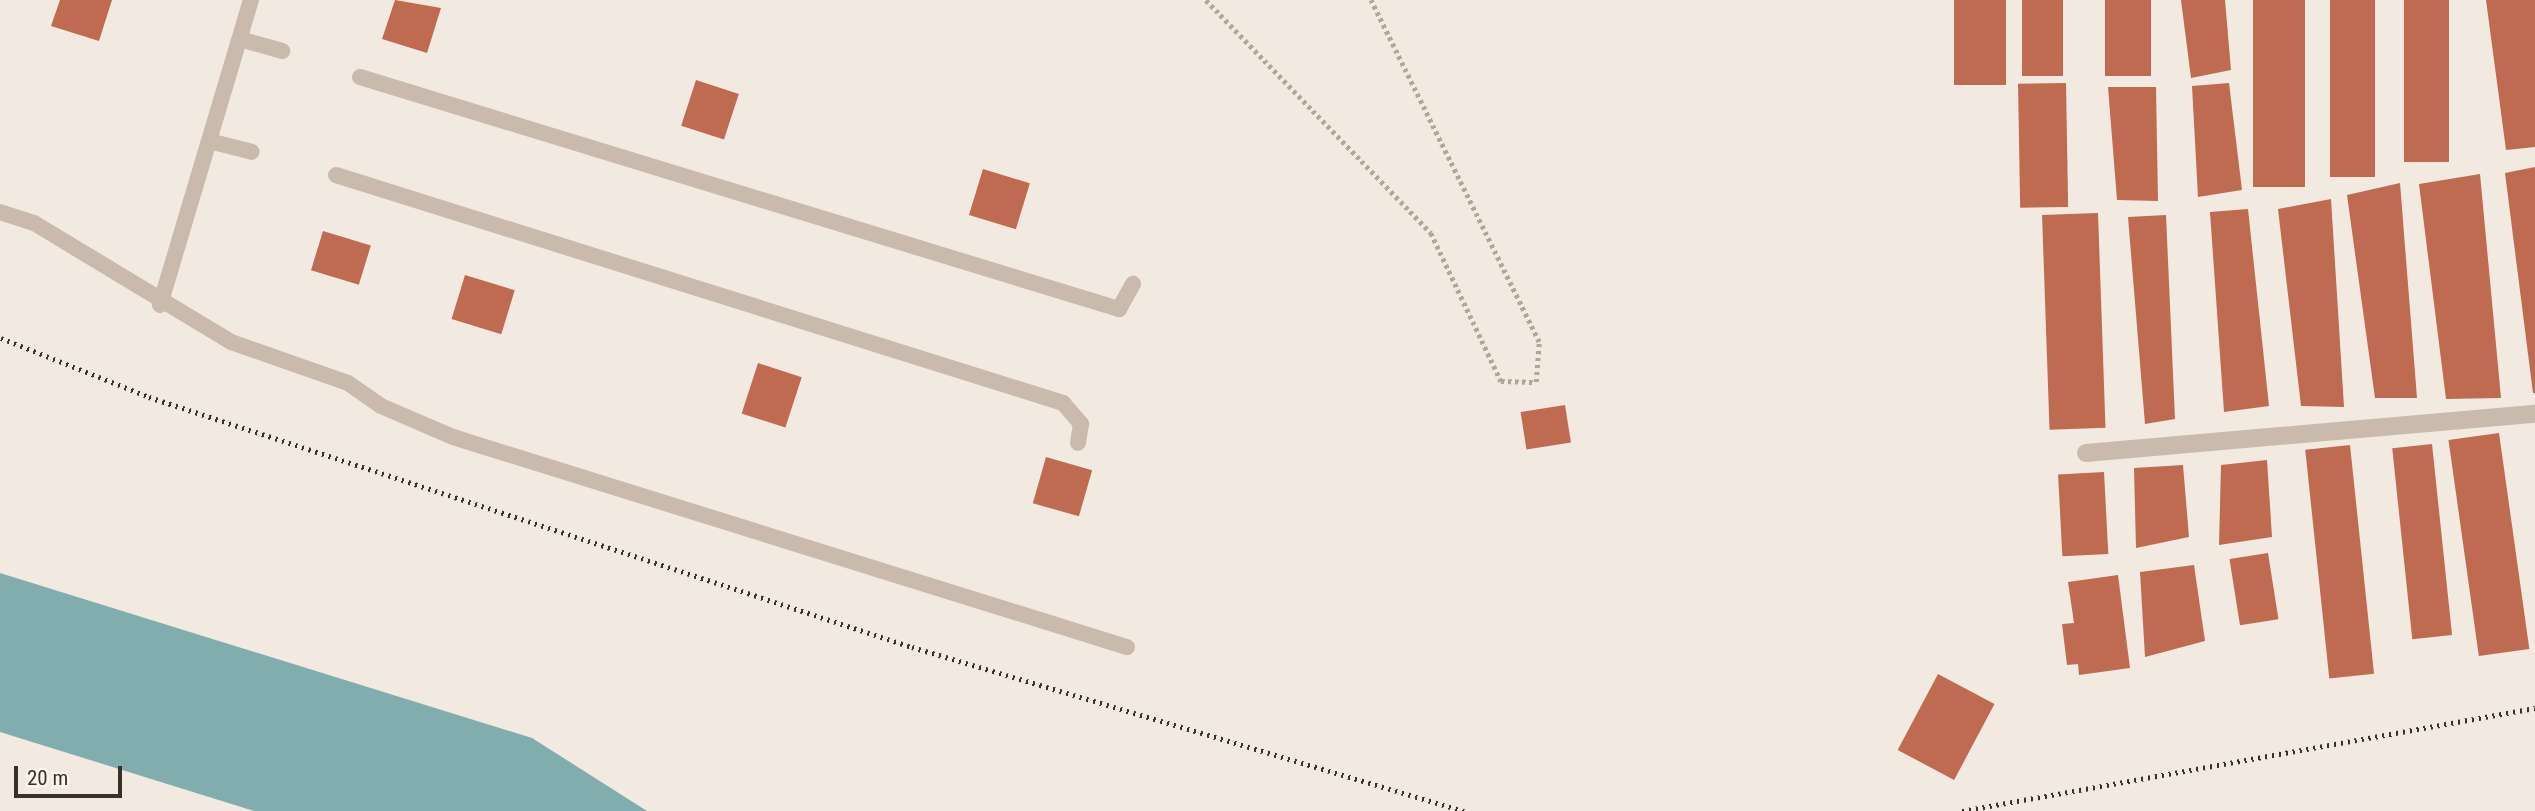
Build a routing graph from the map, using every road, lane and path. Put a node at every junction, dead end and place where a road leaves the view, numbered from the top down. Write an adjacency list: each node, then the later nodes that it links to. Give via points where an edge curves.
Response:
1 (251, 0): 4 (lane)
2 (1206, 0): 3 (path, via 1431,233 1501,381 1535,382 1539,342)
3 (1371, 0)
4 (240, 39): 5 (lane); 7 (lane)
5 (282, 51)
6 (360, 77): 11 (lane, via 1119,309)
7 (209, 141): 8 (lane); 12 (lane)
8 (252, 152)
9 (336, 175): 14 (lane, via 1063,403 1081,424)
10 (0, 212): 12 (lane, via 34,223)
11 (1133, 284)
12 (160, 305): 16 (lane, via 232,342 348,383 381,406 453,437)
13 (2535, 414): 15 (street)
14 (1078, 443)
15 (2086, 453)
16 (1127, 647)

